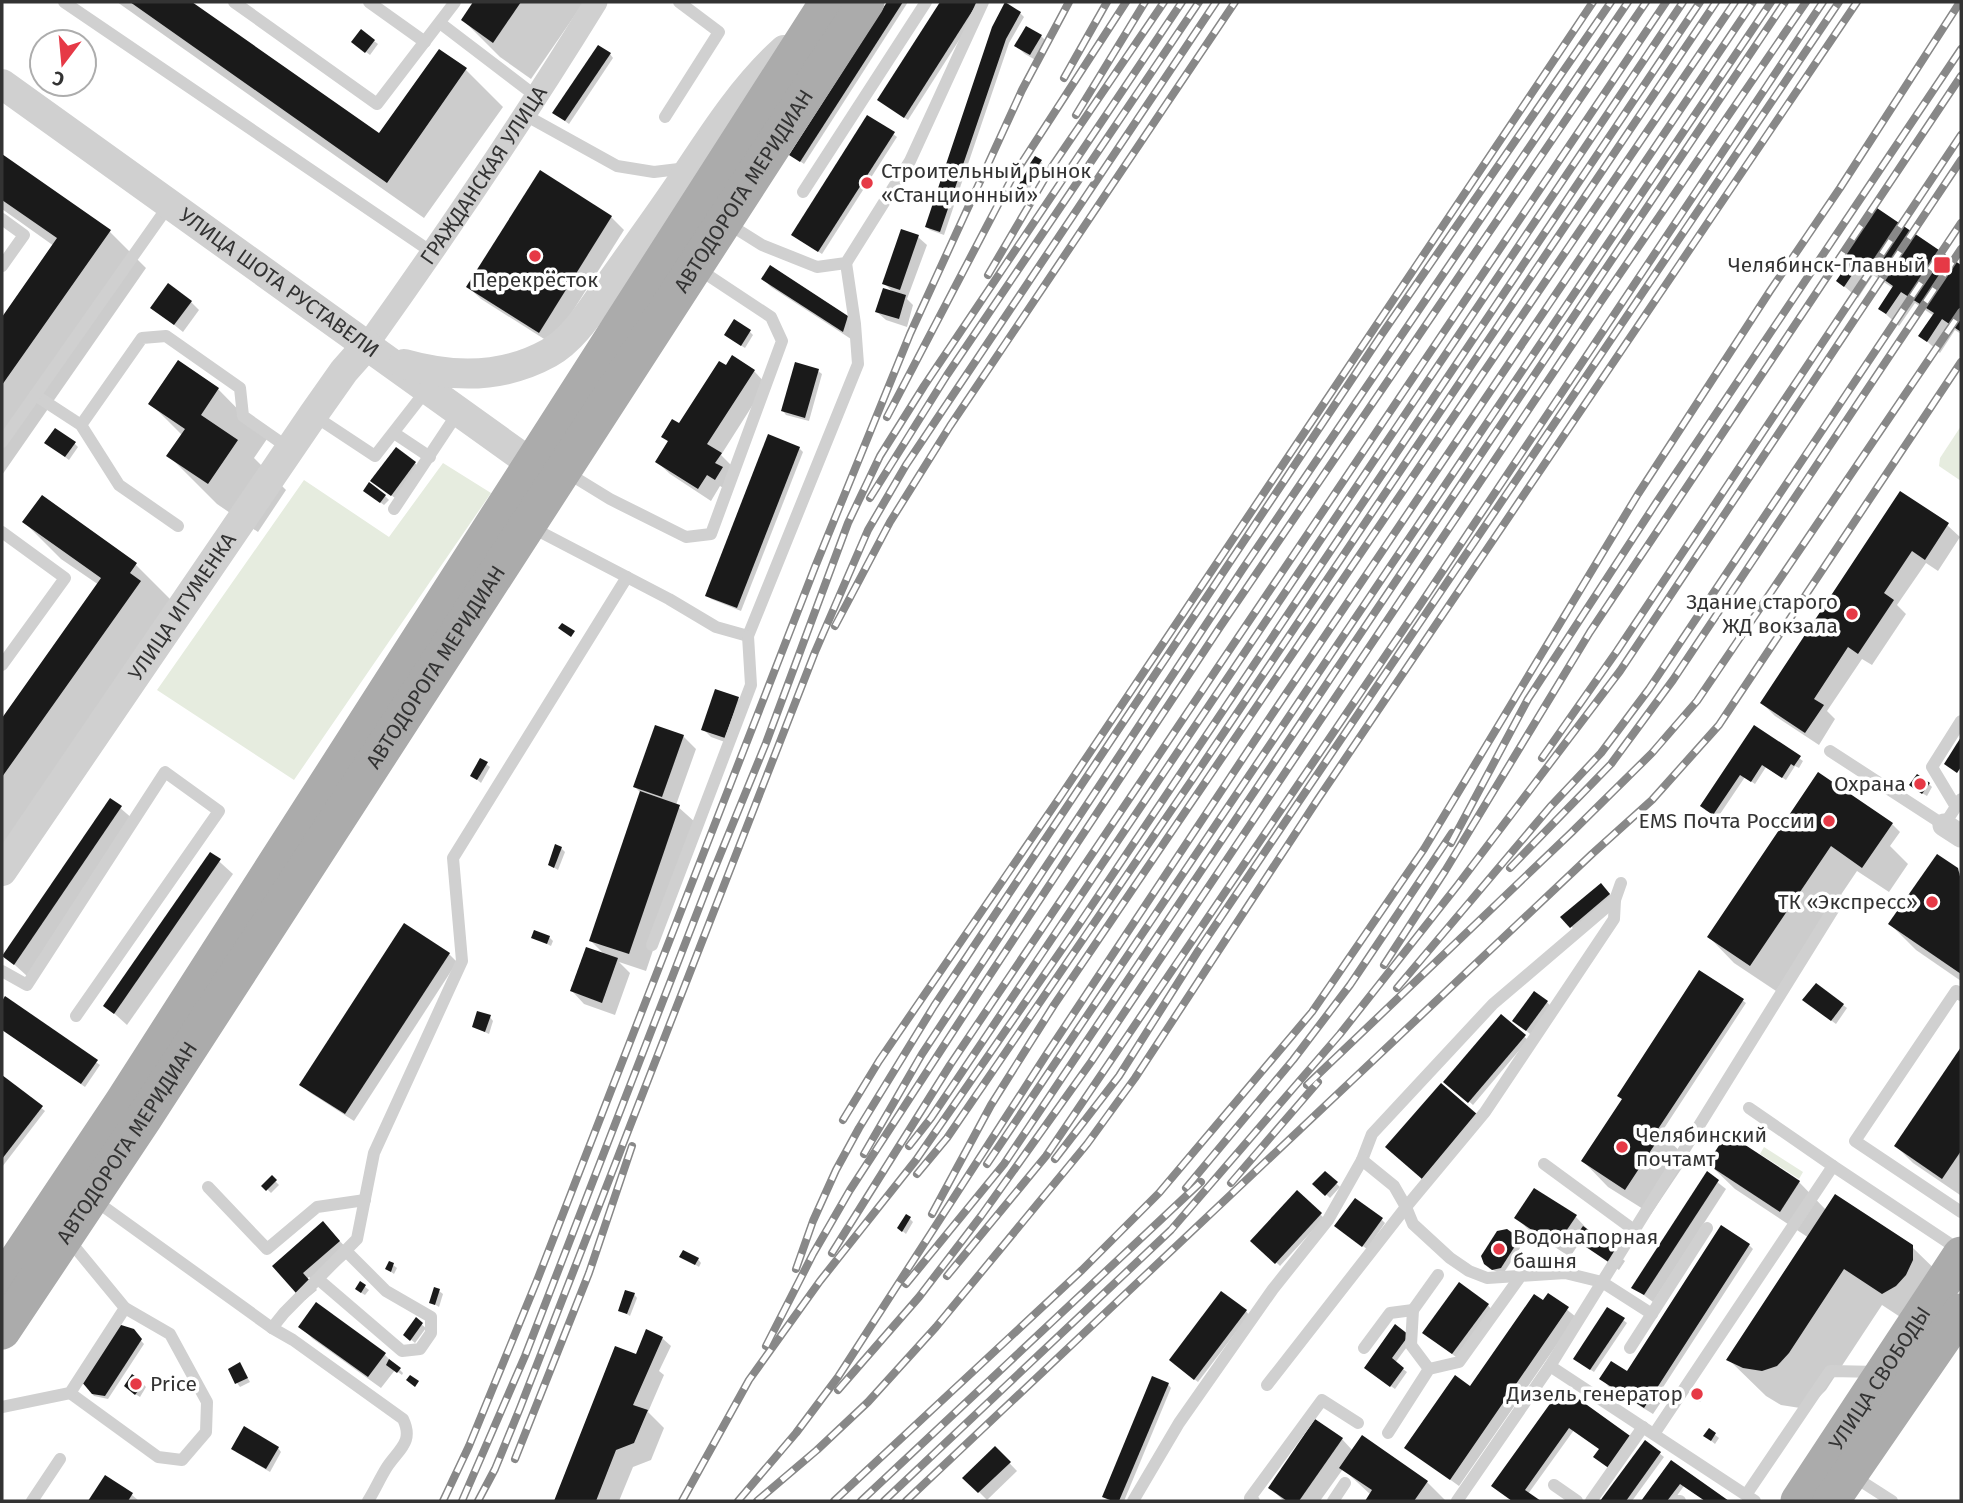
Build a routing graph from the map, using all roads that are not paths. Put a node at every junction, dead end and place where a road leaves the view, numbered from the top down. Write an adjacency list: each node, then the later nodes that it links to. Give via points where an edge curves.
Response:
1 (64, 2): 21 (lane)
2 (234, 2): 12 (lane, via 377,104)
3 (369, 2): 12 (lane)
4 (455, 2): 11 (lane)
5 (596, 2): 14 (street, ГРАЖДАНСКАЯ УЛИЦА)
6 (679, 2): 15 (lane, via 719,32)
7 (866, 2): 20 (main road, АВТОДОРОГА МЕРИДИАН)
8 (926, 2): 17 (lane)
9 (983, 2): 22 (lane, via 910,161)
10 (821, 13): 16 (street, via 769,63); 35 (main road, АВТОДОРОГА МЕРИДИАН)
11 (440, 23): 12 (lane); 14 (lane)
12 (425, 42)
13 (2, 84): 18 (street, УЛИЦА ШОТА РУСТАВЕЛИ)
14 (531, 106): 16 (lane, via 617,166 654,172); 21 (street, ГРАЖДАНСКАЯ УЛИЦА)
15 (665, 117)
16 (690, 168): 25 (street, via 576,330 551,352 515,368 474,375 430,372)
17 (803, 192)
18 (170, 203): 25 (street, УЛИЦА ШОТА РУСТАВЕЛИ); 27 (lane)
19 (2, 219): 23 (lane, via 24,235)
20 (724, 221): 22 (lane, via 762,245 817,267); 24 (main road, АВТОДОРОГА МЕРИДИАН)
21 (433, 253): 25 (street, ГРАЖДАНСКАЯ УЛИЦА)
22 (846, 263): 41 (lane, via 858,364)
23 (2, 266)
24 (694, 267): 35 (main road, АВТОДОРОГА МЕРИДИАН); 35 (lane, via 771,317 782,341 711,534 686,537)
25 (377, 352): 26 (street, УЛИЦА ШОТА РУСТАВЕЛИ); 29 (street, УЛИЦА ИГУМЕНКА, via 344,371)
26 (428, 388): 28 (street, УЛИЦА ШОТА РУСТАВЕЛИ); 31 (lane)
27 (35, 395): 30 (lane); 32 (lane)
28 (460, 411): 34 (lane); 35 (street, УЛИЦА ШОТА РУСТАВЕЛИ)
29 (313, 415): 31 (lane, via 375,456); 33 (street, УЛИЦА ИГУМЕНКА)
30 (81, 425): 33 (lane, via 142,338 166,336 240,388 243,416); 38 (lane, via 120,485)
31 (394, 433): 34 (lane)
32 (2, 442)
33 (290, 449): 46 (street, УЛИЦА ИГУМЕНКА)
34 (430, 457): 36 (lane)
35 (550, 471): 37 (main road, АВТОДОРОГА МЕРИДИАН); 72 (main road, АВТОДОРОГА МЕРИДИАН)
36 (394, 509)
37 (527, 525): 40 (lane); 59 (main road, АВТОДОРОГА МЕРИДИАН)
38 (178, 526)
39 (2, 532): 42 (lane, via 65,578)
40 (627, 577): 41 (lane, via 716,627); 60 (lane, via 453,858 462,961 374,1153)
41 (748, 636): 50 (lane, via 751,685)
42 (2, 665)
43 (1961, 721): 45 (lane, via 1932,767)
44 (1830, 751): 45 (lane)
45 (1955, 817)
46 (2, 871)
47 (1621, 883): 48 (lane)
48 (1615, 900): 55 (lane, via 1493,1004 1372,1133); 61 (lane, via 1614,919 1485,1112)
49 (1839, 900): 64 (lane)
50 (653, 944)
51 (2, 971): 53 (lane, via 27,985 165,772 219,811)
52 (1961, 995): 62 (lane, via 1956,991 1855,1141)
53 (76, 1016)
54 (1749, 1108): 57 (lane)
55 (1362, 1160): 61 (lane, via 1394,1186); 97 (lane, via 1328,1220 1273,1289 1179,1423)
56 (1544, 1164): 64 (lane)
57 (1833, 1166): 67 (lane); 88 (lane)
58 (208, 1187): 60 (lane, via 267,1249 317,1208)
59 (92, 1198): 65 (main road, АВТОДОРОГА МЕРИДИАН); 77 (lane)
60 (365, 1199): 66 (lane, via 357,1239)
61 (1406, 1207): 69 (lane, via 1413,1224 1469,1271 1487,1278); 84 (lane)
62 (1961, 1212)
63 (1707, 1228): 75 (lane)
64 (1634, 1230): 71 (lane)
65 (66, 1236): 73 (lane); 78 (main road, АВТОДОРОГА МЕРИДИАН)
66 (346, 1251): 70 (lane); 70 (lane, via 386,1291 431,1318 431,1333 420,1349 402,1351)
67 (1961, 1253): 83 (main road, УЛИЦА СВОБОДЫ)
68 (1438, 1275): 74 (lane)
69 (1520, 1276): 71 (lane, via 1565,1273); 82 (lane, via 1459,1362)
70 (318, 1279): 77 (lane)
71 (1602, 1282): 75 (lane); 81 (lane)
72 (2, 1283)
73 (125, 1308): 85 (lane); 85 (lane, via 170,1334 207,1402 205,1432 182,1460 158,1457)
74 (1413, 1310): 79 (lane, via 1390,1313); 82 (lane, via 1411,1345)
75 (1652, 1314): 80 (lane)
76 (1957, 1322): 93 (main road, УЛИЦА СВОБОДЫ)
77 (272, 1328): 96 (lane, via 403,1419 408,1429 406,1440)
78 (2, 1331)
79 (1364, 1348)
80 (1630, 1348)
81 (1550, 1366): 88 (lane); 100 (lane)
82 (1429, 1368): 89 (lane)
83 (1886, 1372): 94 (lane, via 1830,1371); 103 (main road, УЛИЦА СВОБОДЫ)
84 (1267, 1385)
85 (70, 1393): 86 (lane)
86 (2, 1407)
87 (1358, 1423): 98 (lane, via 1322,1400 1250,1498)
88 (1648, 1431): 94 (lane); 102 (lane)
89 (1388, 1433)
90 (60, 1459): 95 (lane)
91 (1345, 1483): 99 (lane)
92 (1554, 1485): 101 (lane)
93 (1841, 1487): 104 (lane)
94 (1751, 1498)
95 (32, 1501)
96 (368, 1501)
97 (1133, 1501)
98 (1254, 1501)
99 (1333, 1501)
100 (1457, 1501)
101 (1577, 1501)
102 (1591, 1501)
103 (1799, 1501)
104 (1892, 1501)

